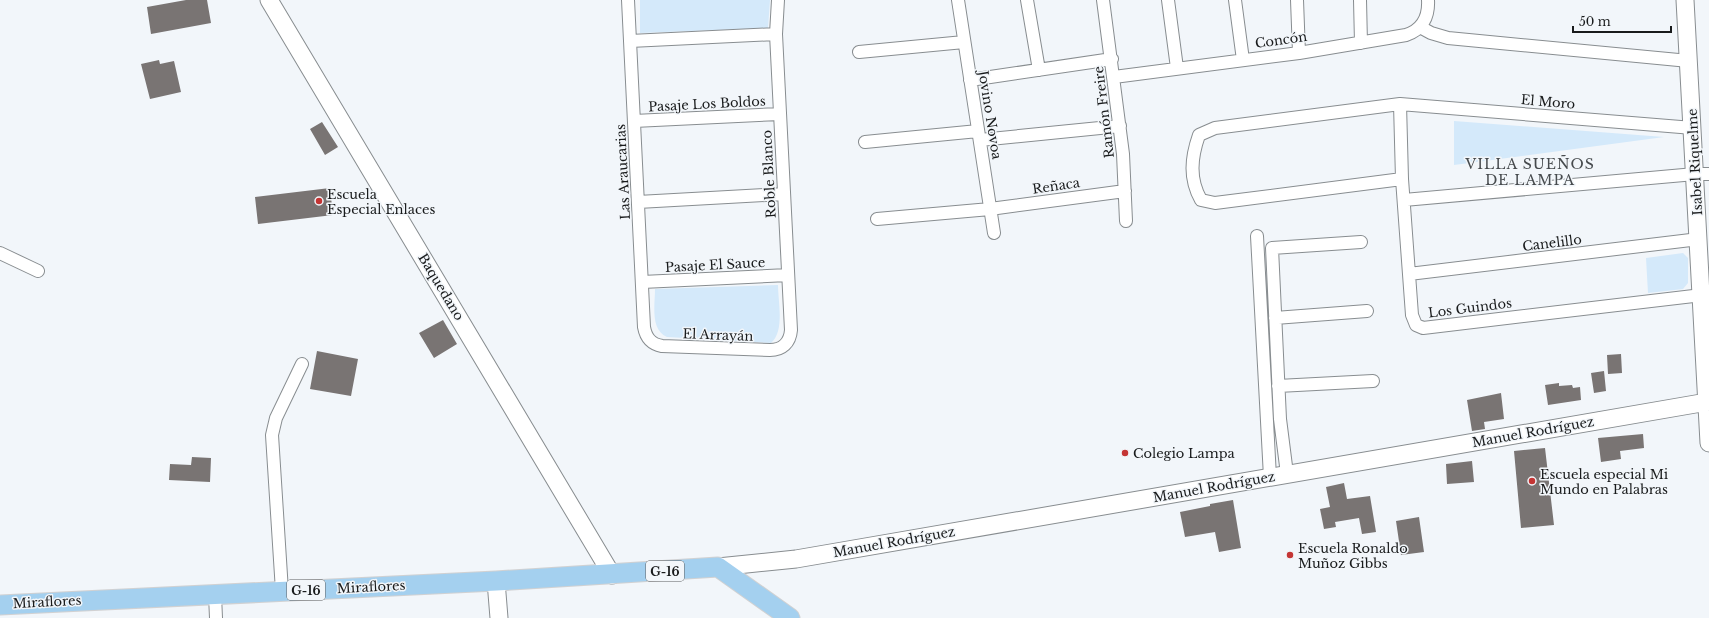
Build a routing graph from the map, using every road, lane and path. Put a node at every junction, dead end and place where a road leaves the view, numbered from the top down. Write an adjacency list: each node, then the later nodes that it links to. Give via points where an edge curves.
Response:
1 (269, 0): 65 (main road, Baquedano)
2 (628, 0): 15 (street, Las Araucarias)
3 (778, 0): 14 (street, Roble Blanco)
4 (958, 0): 16 (street, Jovino Novoa)
5 (1027, 0): 24 (street)
6 (1103, 0): 20 (street, Ramón Freire)
7 (1168, 0): 23 (street)
8 (1235, 0): 21 (street)
9 (1297, 0): 19 (street)
10 (1360, 0): 17 (street)
11 (1428, 0): 13 (street, via 1426,17)
12 (1685, 0): 22 (main road, Isabel Riquelme)
13 (1420, 27): 17 (street, Concón, via 1406,35); 22 (street, via 1448,38)
14 (776, 34): 15 (street); 28 (street, Roble Blanco)
15 (630, 41): 29 (street, Las Araucarias)
16 (964, 42): 18 (street); 26 (street, Jovino Novoa)
17 (1361, 43): 19 (street, Concón)
18 (859, 52)
19 (1299, 52): 21 (street, Concón)
20 (1112, 59): 24 (street); 25 (street, Ramón Freire)
21 (1243, 60): 23 (street, Concón)
22 (1689, 61): 31 (main road, Isabel Riquelme)
23 (1177, 68): 25 (street, Concón)
24 (1039, 70): 26 (street)
25 (1114, 77): 30 (street, Ramón Freire)
26 (970, 80): 32 (street, Jovino Novoa)
27 (1400, 104): 31 (street, El Moro); 35 (street, Los Guindos); 35 (street, El Moro, via 1215,128 1199,135 1193,152 1194,187 1201,200 1215,203)
28 (780, 114): 29 (street, Pasaje Los Boldos); 37 (street, Roble Blanco)
29 (634, 121): 39 (street, Las Araucarias)
30 (1120, 126): 32 (street); 36 (street, Ramón Freire)
31 (1693, 128): 34 (main road, Isabel Riquelme)
32 (979, 136): 33 (street); 40 (street, Jovino Novoa)
33 (865, 142)
34 (1702, 174): 38 (street); 45 (main road, Isabel Riquelme)
35 (1402, 179): 38 (street, Los Guindos)
36 (1125, 191): 40 (street, Reñaca); 42 (street, Ramón Freire)
37 (784, 194): 39 (street); 50 (street, Roble Blanco)
38 (1404, 200): 49 (street, Los Guindos)
39 (638, 202): 51 (street, Las Araucarias)
40 (990, 209): 41 (street, Reñaca); 43 (street, Jovino Novoa)
41 (877, 219)
42 (1126, 221)
43 (994, 233)
44 (1257, 236): 63 (street)
45 (1699, 239): 49 (street, Canelillo); 52 (main road, Isabel Riquelme)
46 (1361, 242): 54 (street, via 1272,248)
47 (0, 253): 48 (street)
48 (38, 271)
49 (1409, 274): 52 (street, Los Guindos, via 1412,316 1416,325 1423,328)
50 (788, 275): 51 (street, Pasaje El Sauce); 56 (street, Roble Blanco, via 791,336)
51 (642, 282): 55 (street, Las Araucarias, via 644,327)
52 (1702, 295): 60 (main road, Isabel Riquelme)
53 (1367, 312): 54 (street)
54 (1275, 318): 59 (street)
55 (650, 341): 56 (street, El Arrayán, via 662,346 770,350)
56 (785, 345)
57 (302, 364): 67 (street, via 276,418 272,435)
58 (1373, 381): 59 (street)
59 (1278, 386): 62 (street)
60 (1708, 402): 61 (main road, Isabel Riquelme); 62 (main road, Manuel Rodríguez)
61 (1709, 444)
62 (1287, 474): 63 (main road, Manuel Rodríguez)
63 (1270, 477): 64 (main road, Manuel Rodríguez, via 796,559)
64 (718, 567): 65 (main road, Miraflores / G-16); 72 (main road)
65 (612, 575): 66 (main road, Miraflores / G-16)
66 (496, 581): 67 (main road, Miraflores / G-16); 71 (main road)
67 (282, 591): 68 (main road, Miraflores / G-16)
68 (215, 594): 69 (main road, Miraflores / G-16); 70 (street)
69 (0, 605)
70 (216, 618)
71 (499, 618)
72 (790, 618)

